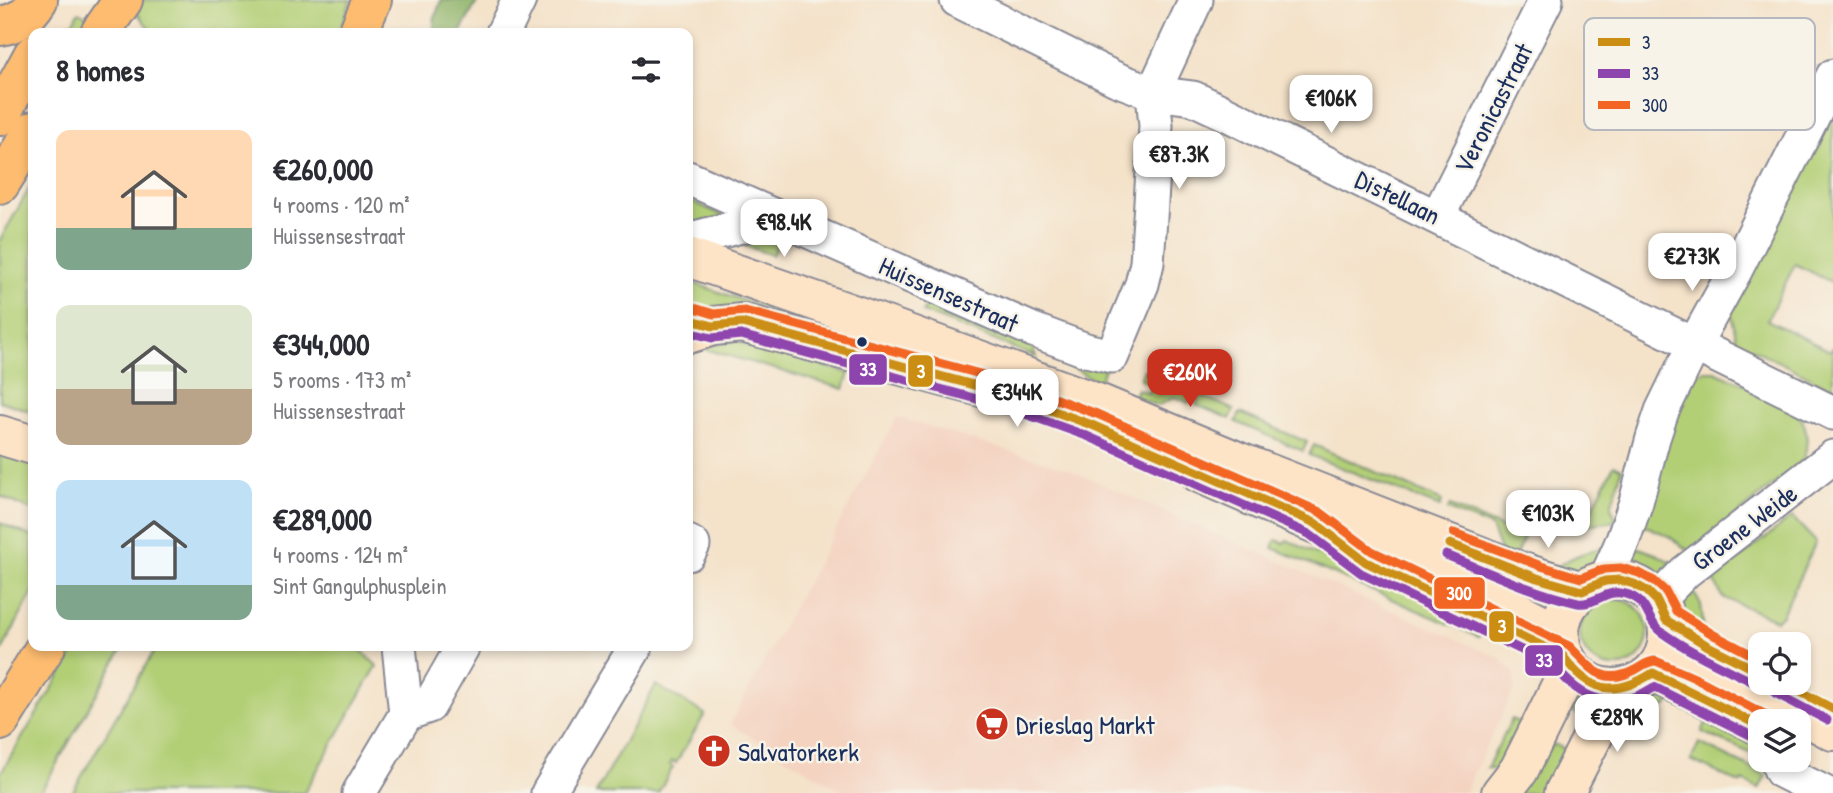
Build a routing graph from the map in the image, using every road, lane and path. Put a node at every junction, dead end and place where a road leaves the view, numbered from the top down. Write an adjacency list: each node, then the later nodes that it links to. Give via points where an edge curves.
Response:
1 (38, 0): 10 (main road, via 16,23)
2 (64, 0): 11 (main road)
3 (123, 0): 12 (main road)
4 (372, 0): 13 (main road)
5 (385, 0): 14 (main road)
6 (519, 0): 15 (street)
7 (957, 0): 20 (street, Distellaan, via 1081,63)
8 (1196, 0): 20 (street)
9 (1546, 0): 27 (street, Veronicastraat)
10 (0, 26)
11 (48, 28)
12 (103, 28)
13 (360, 28)
14 (384, 28)
15 (505, 28)
16 (0, 37): 17 (street)
17 (28, 47)
18 (28, 64): 22 (main road)
19 (1833, 76): 21 (street)
20 (1153, 93): 27 (street, Distellaan, via 1193,98); 28 (street, Huissensestraat, via 1156,127 1149,242 1142,284 1112,355 1020,325)
21 (1815, 112)
22 (0, 116)
23 (1806, 130): 32 (street)
24 (28, 139): 26 (main road)
25 (693, 180): 28 (street, Huissensestraat)
26 (0, 184)
27 (1438, 216): 32 (street, Distellaan)
28 (775, 218): 29 (street)
29 (693, 239)
30 (693, 259): 37 (street, Huissensestraat, via 1100,404 1537,578)
31 (693, 332): 39 (street, via 742,323 1007,394 1092,425 1520,613)
32 (1695, 343): 33 (street, Distellaan); 37 (street, via 1662,411 1632,515)
33 (1833, 413)
34 (0, 435): 35 (street)
35 (28, 443)
36 (1833, 457): 38 (street, Groene Weide, via 1685,572)
37 (1593, 586): 38 (street, via 1620,580 1647,591); 39 (street, via 1566,610)
38 (1657, 601): 44 (street, via 1666,620)
39 (1565, 650): 45 (street, via 1580,677); 55 (street, via 1519,770)
40 (43, 651): 48 (main road)
41 (399, 651): 46 (street)
42 (460, 651): 46 (street, via 429,706)
43 (633, 651): 54 (street)
44 (1660, 656): 45 (street, via 1630,687); 47 (street, via 1691,690); 49 (street, via 1705,662)
45 (1617, 689): 56 (street)
46 (405, 715): 53 (street)
47 (1748, 720)
48 (0, 722)
49 (1833, 730)
50 (1811, 746): 51 (street)
51 (1833, 750)
52 (1783, 772): 57 (street)
53 (359, 793)
54 (548, 793)
55 (1501, 793)
56 (1564, 793)
57 (1825, 793)

